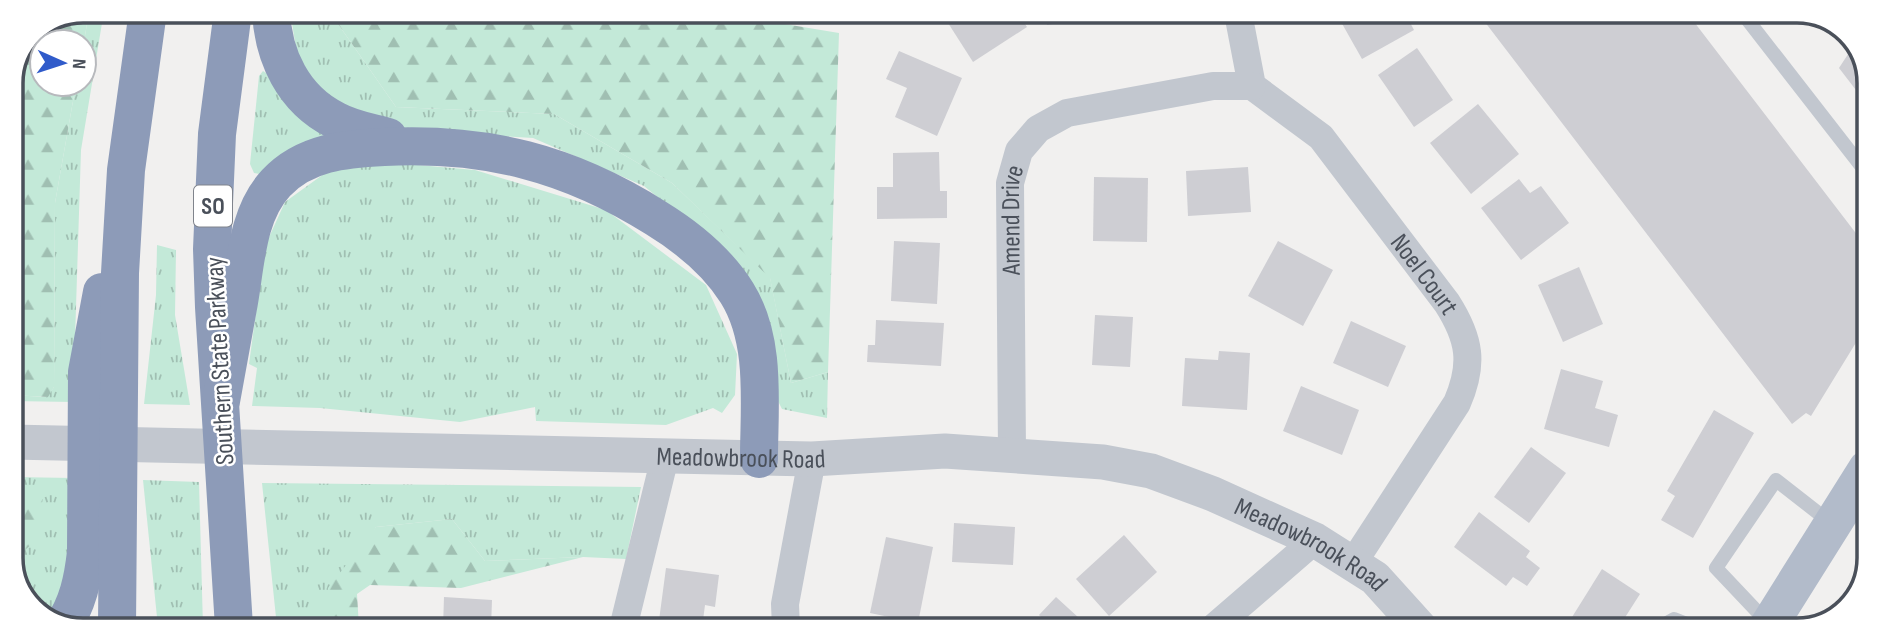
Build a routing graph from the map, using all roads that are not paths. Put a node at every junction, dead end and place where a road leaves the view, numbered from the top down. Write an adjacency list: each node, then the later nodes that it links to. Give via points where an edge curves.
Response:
1 (146, 23): 9 (highway)
2 (231, 23): 10 (highway, Southern State Parkway / SO, via 214,187 214,307)
3 (272, 23): 7 (highway, via 280,60 318,110 351,127)
4 (1240, 23): 6 (street)
5 (1750, 23): 8 (lane)
6 (1252, 86): 12 (street, Amend Drive, via 1213,86 1067,113 1038,129 1019,151 1010,183); 19 (street, Noel Court, via 1321,137 1447,303 1459,321 1469,355 1466,382 1457,403)
7 (420, 145): 10 (highway, via 326,153 293,168 266,195 252,228); 14 (highway, via 499,153 568,172 637,206 712,261 737,293 752,330 757,352)
8 (1857, 161)
9 (126, 170): 20 (highway, via 87,372 86,552 83,578); 21 (highway, via 120,273)
10 (221, 401): 22 (highway, Southern State Parkway / SO)
11 (23, 442): 13 (street, Meadowbrook Road)
12 (1012, 454): 15 (street, Meadowbrook Road, via 945,451); 18 (street, Meadowbrook Road, via 1152,471)
13 (665, 457): 14 (street, Meadowbrook Road); 23 (street)
14 (759, 459): 15 (street, Meadowbrook Road)
15 (812, 459): 24 (street)
16 (1857, 484): 17 (main road)
17 (1832, 523): 27 (lane, via 1776,480 1716,568); 28 (main road)
18 (1315, 540): 19 (street, Meadowbrook Road); 25 (street)
19 (1353, 563): 26 (street, Meadowbrook Road, via 1376,578)
20 (68, 616)
21 (117, 618)
22 (233, 618)
23 (625, 618)
24 (786, 618)
25 (1225, 618)
26 (1411, 618)
27 (1762, 618)
28 (1777, 618)

